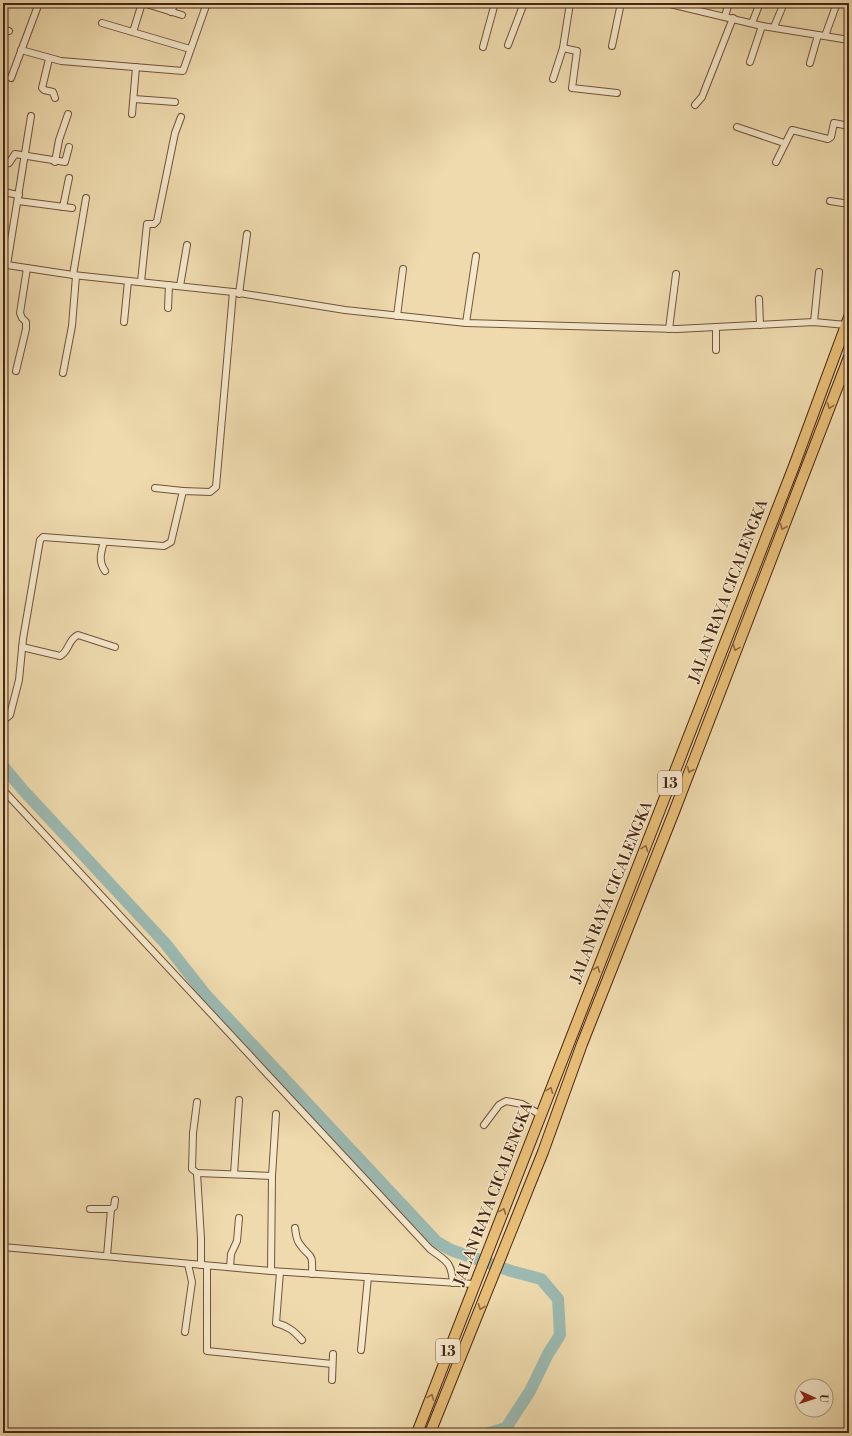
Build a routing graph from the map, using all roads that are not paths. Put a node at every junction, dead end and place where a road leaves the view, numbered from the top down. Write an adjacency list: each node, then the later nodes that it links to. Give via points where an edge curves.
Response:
1 (37, 3): 31 (street)
2 (142, 3): 14 (street); 22 (street)
3 (175, 3): 14 (street)
4 (207, 3): 30 (street)
5 (495, 3): 28 (street)
6 (524, 3): 26 (street)
7 (570, 3): 29 (street)
8 (621, 3): 27 (street)
9 (666, 3): 16 (street)
10 (729, 3): 16 (street)
11 (760, 3): 19 (street)
12 (784, 3): 21 (street)
13 (837, 3): 24 (street)
14 (171, 12): 15 (street)
15 (182, 15)
16 (725, 16): 17 (street)
17 (733, 18): 19 (street); 42 (street, via 702,98)
18 (102, 23): 22 (street)
19 (752, 23): 20 (street)
20 (762, 26): 21 (street); 33 (street)
21 (774, 27): 23 (street)
22 (133, 32): 30 (street)
23 (818, 35): 24 (street); 34 (street)
24 (825, 36): 25 (street)
25 (849, 40)
26 (508, 45)
27 (612, 46)
28 (484, 47)
29 (563, 48): 37 (street); 38 (street, via 577,52 572,88)
30 (190, 49): 35 (street, via 183,71)
31 (22, 50): 32 (street); 36 (street)
32 (49, 60): 35 (street); 39 (street, via 42,88 53,92)
33 (750, 62)
34 (810, 63)
35 (136, 67): 40 (street)
36 (12, 78)
37 (553, 79)
38 (617, 93)
39 (55, 98)
40 (134, 99): 41 (street); 44 (street)
41 (175, 102)
42 (695, 105)
43 (68, 114): 52 (street)
44 (132, 114)
45 (31, 116): 51 (street)
46 (181, 117): 73 (street, via 176,129 157,221 154,224 147,223)
47 (849, 126): 49 (street, via 834,124 831,137 828,139 792,130)
48 (737, 127): 49 (street)
49 (784, 143): 53 (street)
50 (68, 147): 52 (street, via 66,161)
51 (26, 155): 52 (street); 54 (street, via 13,154); 57 (street)
52 (55, 162)
53 (776, 162)
54 (9, 163)
55 (69, 178): 61 (street)
56 (3, 192): 57 (street)
57 (19, 198): 61 (street); 66 (street)
58 (86, 198): 71 (street)
59 (830, 201): 60 (street)
60 (849, 204)
61 (62, 207): 62 (street)
62 (72, 208)
63 (247, 234): 77 (street)
64 (187, 245): 75 (street)
65 (476, 256): 84 (street)
66 (5, 265): 67 (street)
67 (28, 268): 71 (street); 90 (street, via 20,313 26,325)
68 (403, 269): 80 (street)
69 (819, 272): 83 (street)
70 (676, 274): 87 (street)
71 (75, 275): 72 (street); 91 (street, via 72,326)
72 (128, 281): 73 (street); 82 (street)
73 (141, 282): 74 (street)
74 (169, 285): 75 (street); 79 (street)
75 (180, 286): 76 (street)
76 (233, 292): 77 (street); 93 (street, via 216,487 210,492)
77 (239, 294): 80 (street, via 300,305)
78 (759, 299): 85 (street)
79 (168, 308)
80 (397, 316): 84 (street)
81 (847, 321): 83 (street); 103 (highway, JALAN RAYA CICALENGKA / 13, one-way to 81, via 794,466)
82 (124, 322)
83 (814, 322): 85 (street)
84 (466, 323): 87 (street)
85 (760, 325): 86 (street)
86 (716, 327): 87 (street); 88 (street)
87 (669, 329)
88 (716, 350)
89 (849, 357): 131 (highway, JALAN RAYA CICALENGKA / 13, one-way to 131, via 503,1252)
90 (16, 371)
91 (63, 373)
92 (155, 488): 93 (street)
93 (184, 491): 94 (street, via 171,542 167,545)
94 (104, 542): 95 (street, via 100,555); 96 (street, via 43,536 40,540)
95 (105, 571)
96 (22, 647): 97 (street, via 60,656 64,654 71,640 78,635); 98 (street, via 19,680 10,715)
97 (115, 647)
98 (3, 720)
99 (3, 790): 122 (street, via 426,1245 451,1266)
100 (239, 1100): 106 (street)
101 (197, 1102): 105 (street, via 191,1168)
102 (276, 1114): 107 (street)
103 (541, 1115): 104 (street, via 522,1104 506,1101 499,1105); 123 (highway, JALAN RAYA CICALENGKA / 13, one-way to 103)
104 (484, 1125)
105 (197, 1173): 106 (street); 116 (street)
106 (234, 1174): 107 (street)
107 (272, 1176): 118 (street)
108 (115, 1200): 110 (street)
109 (90, 1208): 110 (street)
110 (111, 1209): 114 (street)
111 (239, 1218): 117 (street, via 237,1242 231,1254)
112 (295, 1228): 120 (street, via 298,1242 311,1255)
113 (3, 1247): 114 (street)
114 (107, 1256): 115 (street)
115 (188, 1264): 116 (street); 124 (street, via 192,1282)
116 (204, 1265): 117 (street); 128 (street, via 207,1351)
117 (230, 1267): 118 (street)
118 (271, 1271): 119 (street)
119 (280, 1272): 120 (street); 125 (street, via 276,1323 295,1331)
120 (312, 1274): 121 (street)
121 (368, 1277): 122 (street); 126 (street)
122 (453, 1283): 123 (street)
123 (474, 1284): 130 (highway, JALAN RAYA CICALENGKA / 13, one-way to 123)
124 (185, 1332)
125 (302, 1340)
126 (361, 1350)
127 (333, 1354): 128 (street)
128 (332, 1364): 129 (street)
129 (332, 1380)
130 (417, 1433)
131 (430, 1433)

